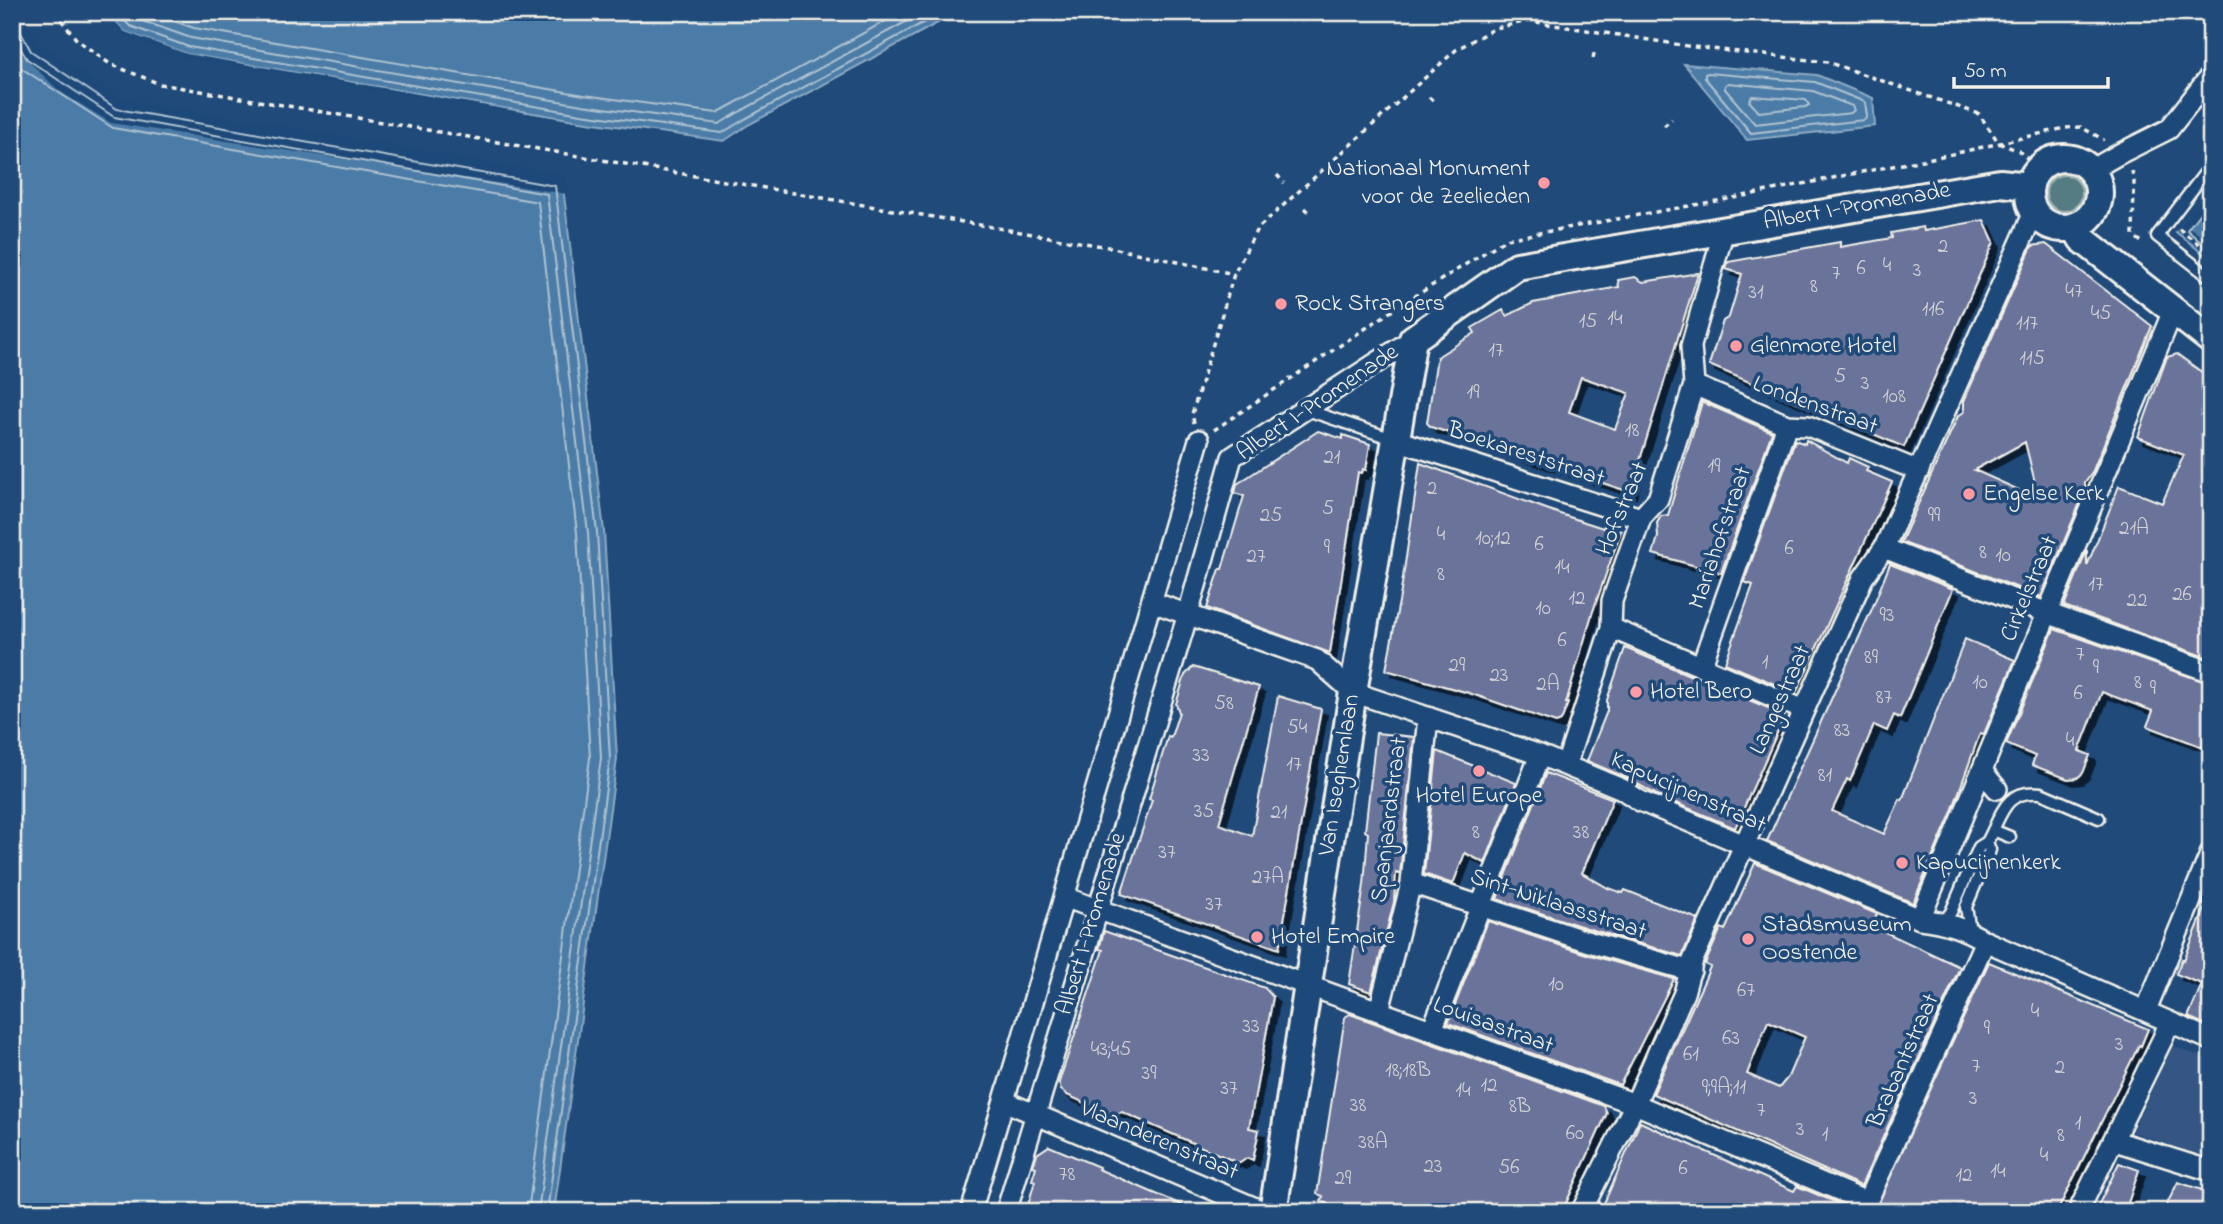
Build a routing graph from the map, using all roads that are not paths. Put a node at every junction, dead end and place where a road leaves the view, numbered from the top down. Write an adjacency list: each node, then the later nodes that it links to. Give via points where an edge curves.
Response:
1 (2211, 75): 3 (street, via 2169,129)
2 (2211, 166): 8 (lane, via 2157,236)
3 (2091, 170): 4 (street, via 2066,158 2047,163); 6 (street, via 2099,188 2097,207)
4 (2034, 177): 5 (street); 7 (street, Albert I-Promenade)
5 (2034, 212): 6 (street, via 2048,225); 17 (street, Langestraat)
6 (2075, 227): 9 (street, via 2082,239)
7 (1724, 230): 10 (street, Albert I-Promenade, via 1517,266); 12 (street, Hofstraat, via 1691,346)
8 (2211, 278)
9 (2172, 311): 11 (street); 21 (street, Cirkelstraat)
10 (1413, 339): 13 (street, Albert I-Promenade); 16 (street, Van Iseghemlaan)
11 (2211, 340)
12 (1694, 385): 14 (street, Londenstraat); 18 (street, Hofstraat, via 1658,499)
13 (1303, 409): 16 (lane); 22 (street, Albert I-Promenade, via 1232,457)
14 (1787, 425): 17 (street, Londenstraat, via 1808,426); 24 (street, Mariahofstraat)
15 (1199, 440): 20 (street, Albert I-Promenade)
16 (1396, 440): 18 (street, Boekareststraat); 26 (street, Van Iseghemlaan)
17 (1919, 471): 19 (street, Langestraat)
18 (1641, 518): 23 (street, Hofstraat, via 1612,601)
19 (1884, 548): 21 (street); 27 (street, Langestraat, via 1863,578)
20 (1152, 602): 22 (street, Kapucijnenstraat); 41 (street, Albert I-Promenade)
21 (2047, 613): 25 (street); 31 (street, Cirkelstraat)
22 (1188, 614): 26 (street, Kapucijnenstraat, via 1317,660); 43 (street, Albert I-Promenade)
23 (1611, 628): 24 (street); 30 (street, Hofstraat)
24 (1701, 667): 27 (street)
25 (2211, 672)
26 (1353, 692): 28 (street, Kapucijnenstraat); 48 (street, Van Iseghemlaan)
27 (1804, 709): 37 (street, Langestraat)
28 (1428, 717): 29 (street, Kapucijnenstraat); 40 (street, Spanjaardstraat)
29 (1540, 755): 30 (street, Kapucijnenstraat); 42 (street)
30 (1566, 765): 37 (street, Kapucijnenstraat)
31 (1982, 771): 32 (street); 44 (street, Cirkelstraat)
32 (2000, 798): 33 (lane, via 2041,793); 34 (lane)
33 (2099, 818)
34 (1993, 830): 35 (lane); 36 (lane)
35 (2010, 837)
36 (1987, 842): 45 (lane, via 1979,847); 46 (lane, via 1990,850 1966,907)
37 (1744, 845): 44 (street, Kapucijnenstraat); 47 (street, Langestraat)
38 (2211, 852): 39 (street)
39 (2206, 879): 49 (street)
40 (1411, 883): 42 (street, Sint-Niklaasstraat); 50 (street, Spanjaardstraat)
41 (1064, 897): 43 (street, Louisastraat); 54 (street, Albert I-Promenade)
42 (1480, 906): 47 (street, Sint-Niklaasstraat); 52 (street)
43 (1097, 908): 48 (street, Louisastraat); 56 (street, Albert I-Promenade)
44 (1920, 919): 45 (street, Kapucijnenstraat)
45 (1944, 922): 46 (street, Kapucijnenstraat)
46 (1977, 936): 49 (street, Kapucijnenstraat); 59 (street, Brabantstraat)
47 (1691, 971): 55 (street, Langestraat)
48 (1307, 984): 50 (street, Louisastraat); 63 (street, Van Iseghemlaan)
49 (2146, 1010): 51 (street, Kapucijnenstraat)
50 (1379, 1011): 52 (street, Louisastraat)
51 (2169, 1022): 53 (street, Kapucijnenstraat); 57 (street)
52 (1432, 1030): 55 (street, Louisastraat)
53 (2211, 1040)
54 (1004, 1101): 56 (street, Vlaanderenstraat); 60 (street, Albert I-Promenade)
55 (1635, 1104): 59 (street, Louisastraat); 64 (street, Langestraat)
56 (1034, 1114): 61 (street, Albert I-Promenade); 62 (street, Vlaanderenstraat)
57 (2115, 1141): 58 (street); 65 (street)
58 (2211, 1171)
59 (1869, 1207)
60 (971, 1212)
61 (1006, 1212)
62 (1265, 1212)
63 (1273, 1212)
64 (1581, 1212)
65 (2078, 1212)

